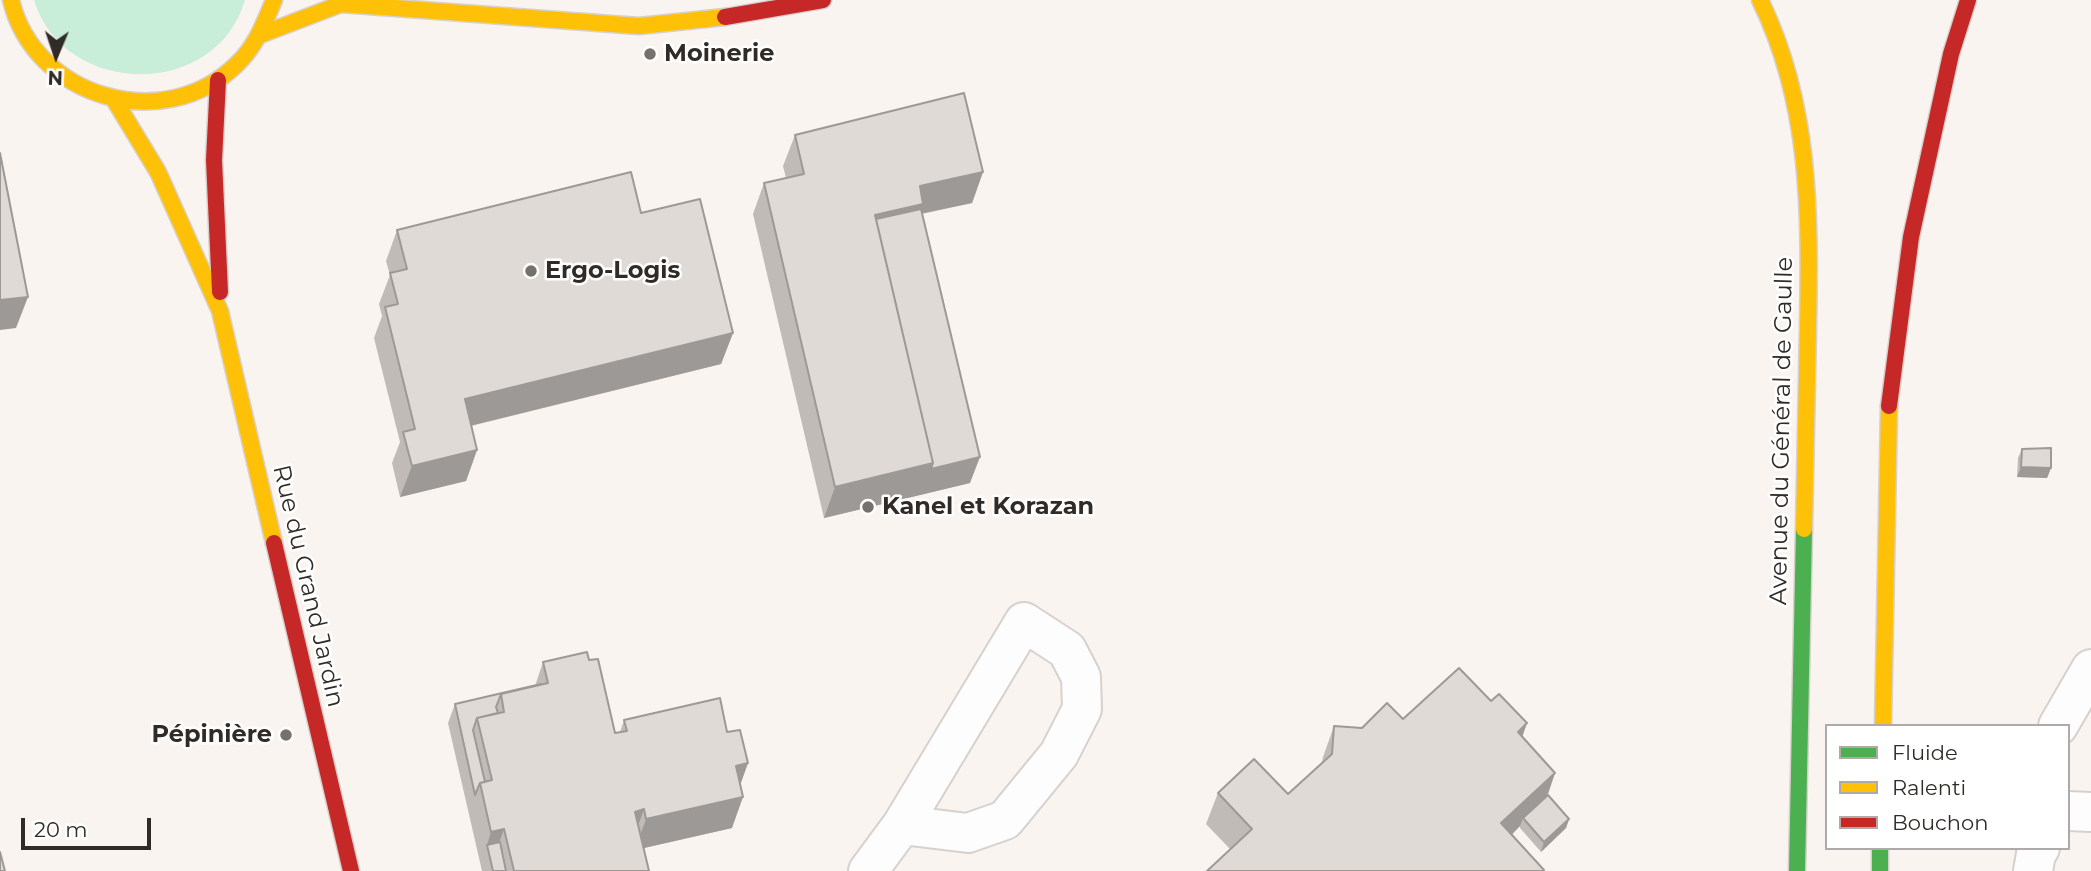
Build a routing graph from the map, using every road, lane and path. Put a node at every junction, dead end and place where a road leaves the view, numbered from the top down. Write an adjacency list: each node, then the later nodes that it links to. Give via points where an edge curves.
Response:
1 (274, 0): 7 (main road)
2 (823, 0): 5 (main road, via 687,23 639,26)
3 (1760, 0): 21 (main road, Avenue du Général de Gaulle, via 1794,86 1804,132 1810,220)
4 (1968, 0): 12 (main road, via 1951,54 1911,237 1889,400)
5 (339, 2): 7 (main road)
6 (8, 6): 9 (main road, via 29,44 52,70 81,90)
7 (260, 35): 8 (main road, via 242,60)
8 (218, 80): 9 (main road, via 186,97 151,104); 10 (main road, Rue du Grand Jardin, via 214,160)
9 (115, 101): 10 (main road, Rue du Grand Jardin, via 158,172)
10 (220, 311): 19 (main road, Rue du Grand Jardin)
11 (2091, 668): 13 (street)
12 (1883, 724)
13 (2060, 724)
14 (2070, 811): 15 (street)
15 (2091, 812)
16 (902, 825): 16 (street, via 968,833 1005,820 1059,754 1082,709 1081,677 1067,650 1024,622); 20 (street)
17 (1880, 850): 22 (main road)
18 (2039, 850): 23 (street)
19 (351, 871)
20 (868, 871)
21 (1797, 871)
22 (1880, 871)
23 (2033, 871)

